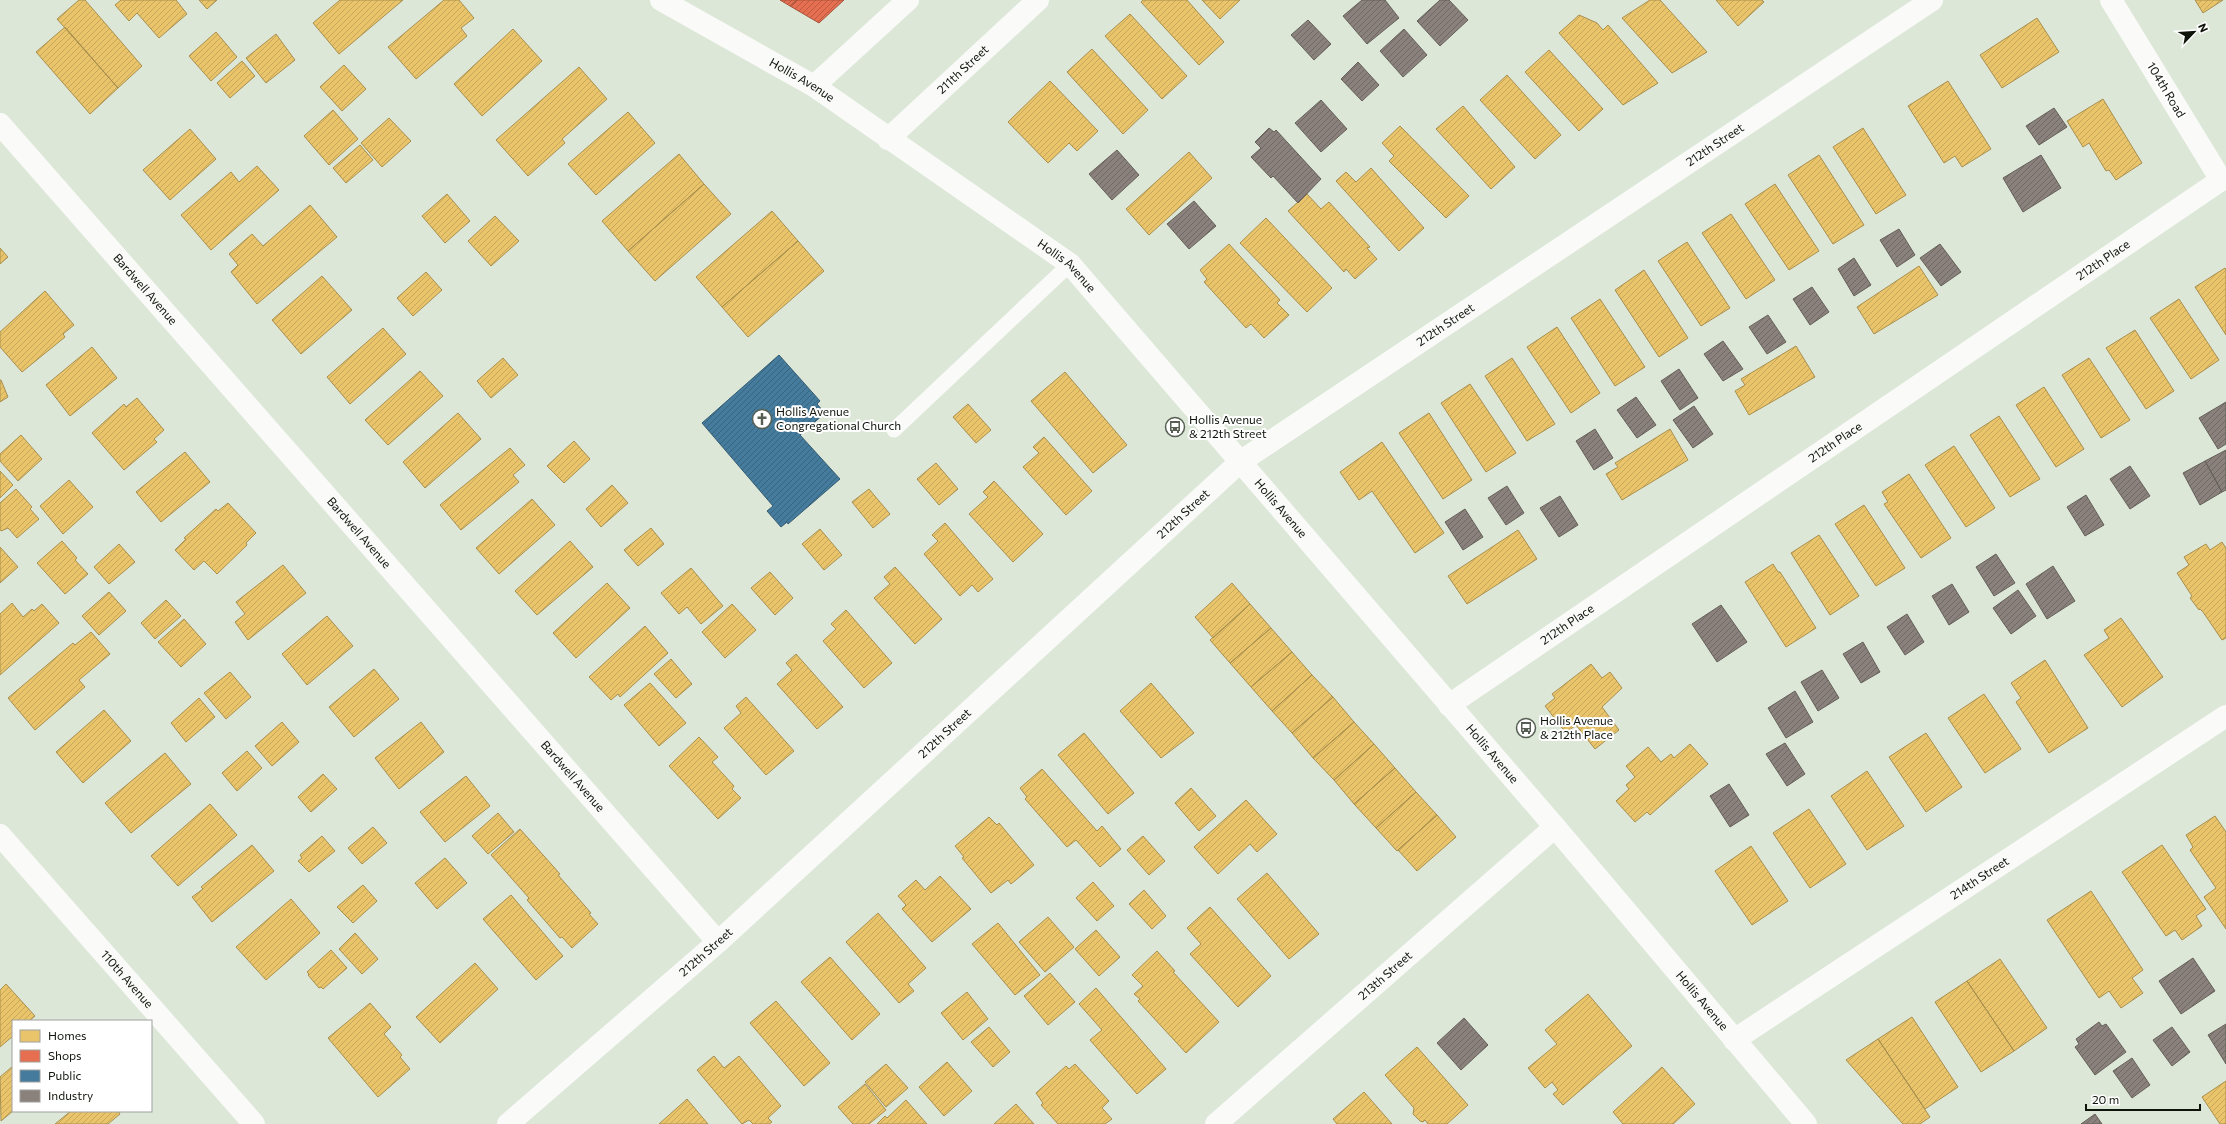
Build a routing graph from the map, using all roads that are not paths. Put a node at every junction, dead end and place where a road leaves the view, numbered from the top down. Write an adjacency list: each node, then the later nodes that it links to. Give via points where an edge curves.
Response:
1 (661, 0): 6 (street, Hollis Avenue)
2 (908, 0): 6 (street)
3 (1038, 0): 8 (street, 211th Street)
4 (1932, 0): 12 (street, 212th Street)
5 (2111, 0): 9 (street, 104th Road)
6 (814, 86): 8 (street, Hollis Avenue)
7 (0, 124): 17 (street, Bardwell Avenue)
8 (888, 139): 10 (street, Hollis Avenue)
9 (2221, 180): 13 (street, 212th Place)
10 (1070, 264): 11 (lane); 12 (street, Hollis Avenue)
11 (894, 430)
12 (1240, 462): 13 (street, Hollis Avenue); 17 (street, 212th Street)
13 (1449, 705): 15 (street, Hollis Avenue)
14 (2226, 716): 18 (street, 214th Street)
15 (1555, 827): 18 (street, Hollis Avenue); 21 (street, 213th Street)
16 (0, 835): 19 (street, 110th Avenue)
17 (718, 942): 20 (street, 212th Street)
18 (1734, 1040): 22 (street, Hollis Avenue)
19 (254, 1124)
20 (508, 1124)
21 (1216, 1124)
22 (1806, 1124)

